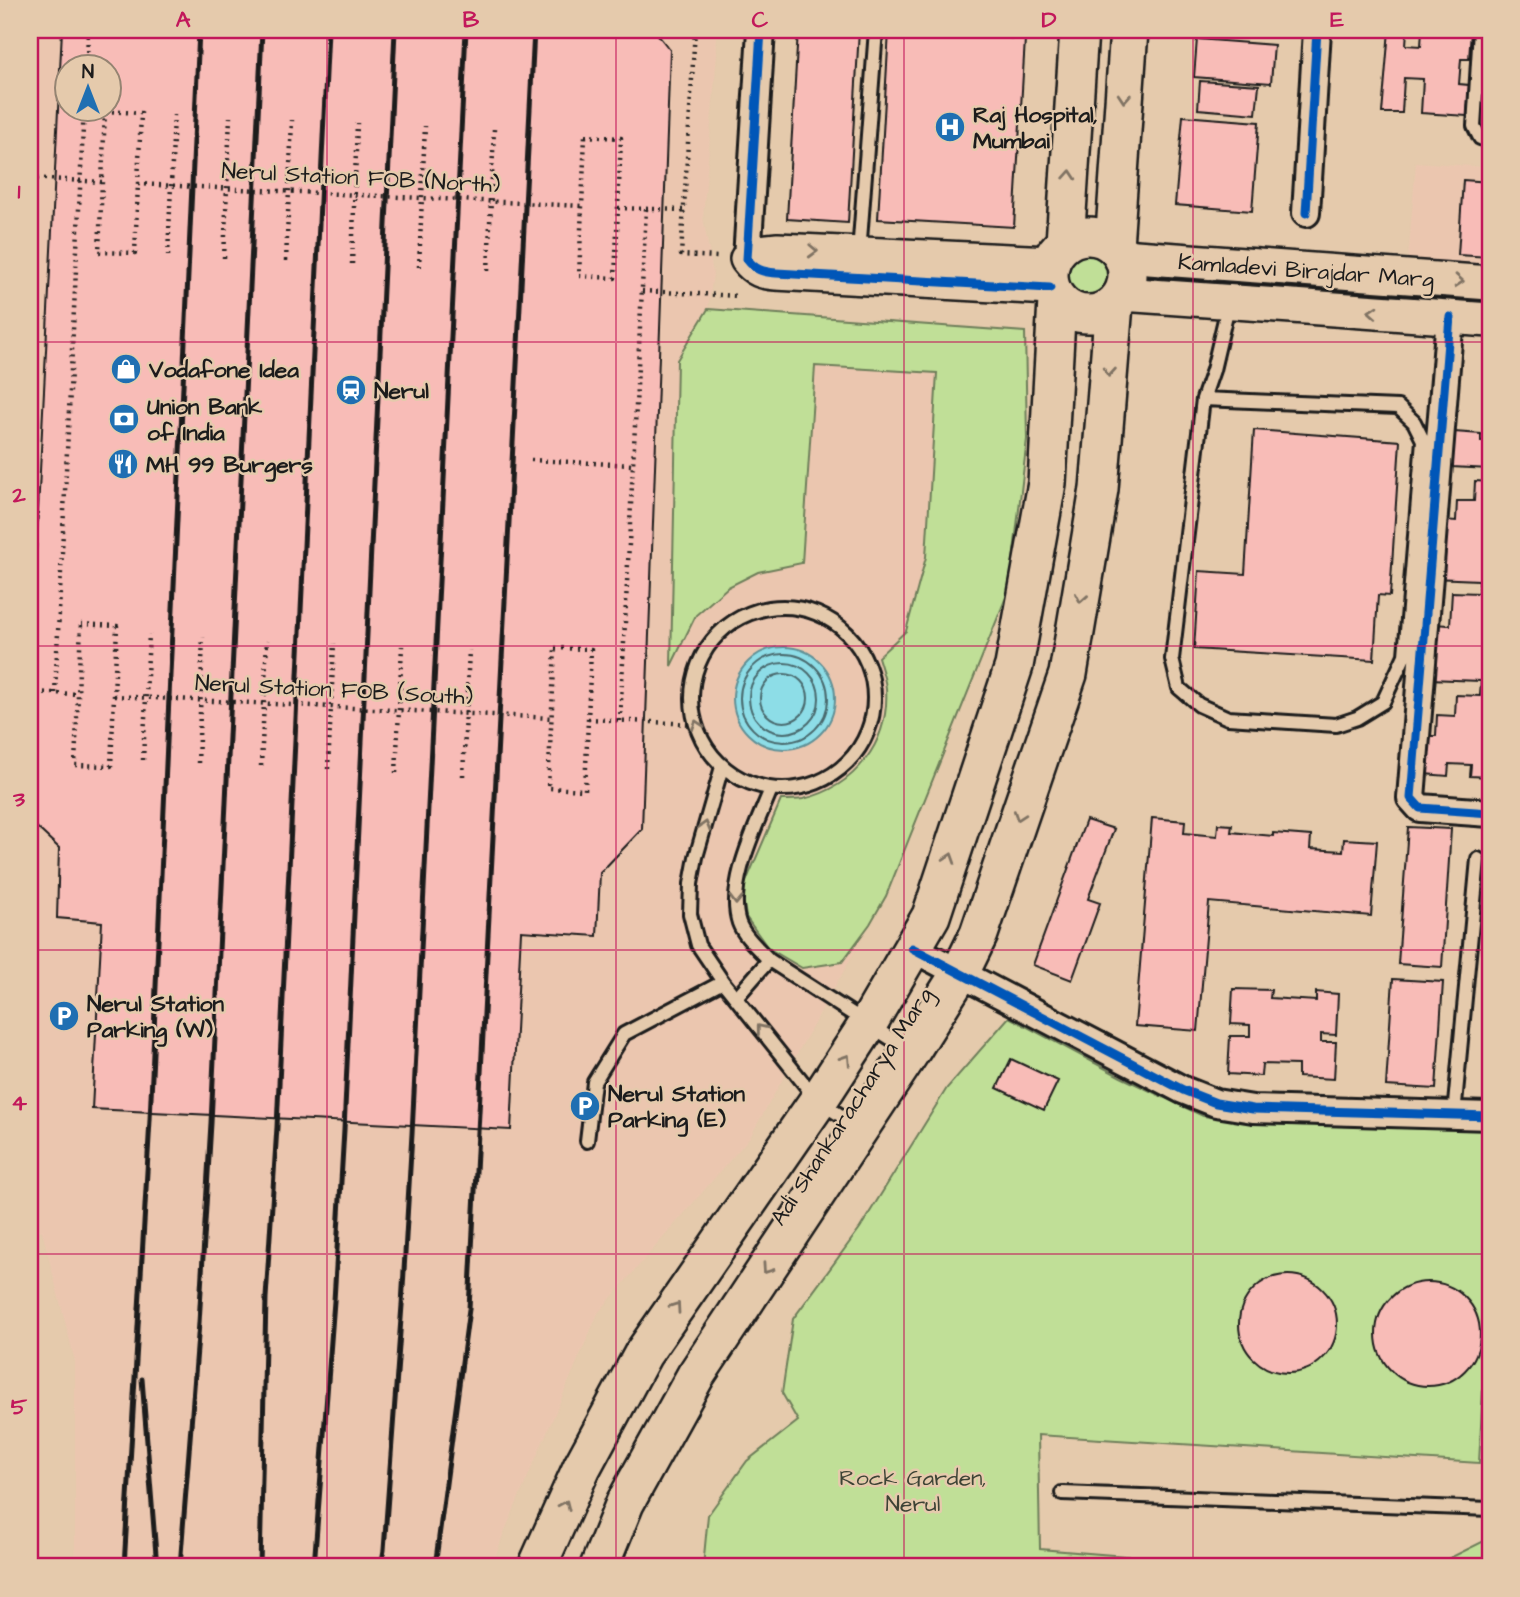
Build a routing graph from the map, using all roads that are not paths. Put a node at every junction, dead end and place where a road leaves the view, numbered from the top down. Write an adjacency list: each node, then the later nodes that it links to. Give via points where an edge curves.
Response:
1 (761, 30): 11 (street)
2 (876, 30): 10 (lane)
3 (1079, 30): 12 (main road, Adi Shankaracharya Marg, one-way to 3)
4 (1129, 30): 9 (main road, one-way to 9)
5 (1317, 30): 8 (street)
6 (1480, 30): 7 (lane, via 1474,126 1480,138)
7 (1490, 142)
8 (1306, 213)
9 (1118, 251): 12 (main road, via 1103,239 1077,237); 13 (street, Kamladevi Birajdar Marg, one-way to 13); 14 (main road, via 1126,268)
10 (859, 253): 11 (street, one-way to 10, via 766,250); 12 (street)
11 (747, 259): 12 (street, via 759,271 776,273)
12 (1055, 273): 14 (main road, via 1066,308 1078,313 1103,311); 23 (main road, Adi Shankaracharya Marg, one-way to 12, via 931,916 1014,666 1047,484)
13 (1490, 283)
14 (1118, 299): 15 (street, Kamladevi Birajdar Marg); 25 (main road, Adi Shankaracharya Marg, one-way to 25, via 1099,489 1068,674 979,934)
15 (1229, 302): 16 (street, Kamladevi Birajdar Marg, one-way to 15); 18 (lane)
16 (1450, 317): 17 (street, Kamladevi Birajdar Marg); 21 (street, via 1410,798 1420,808)
17 (1490, 320)
18 (1203, 399): 18 (lane, via 1172,659 1179,688 1199,705 1228,718 1336,725 1357,718 1384,702 1405,654 1423,440 1414,422 1398,407)
19 (722, 767): 20 (lane, via 745,782); 20 (lane, one-way to 20, via 694,724 691,696 695,669 708,644 727,625 751,612 779,606 806,609 832,620 853,637 868,661 875,688 874,715 865,741 848,764 825,780 799,788); 26 (lane, one-way to 19, via 698,945 690,914 696,857)
20 (771, 789): 24 (lane, one-way to 24, via 736,890 740,925)
21 (1490, 813)
22 (1478, 859): 31 (lane)
23 (912, 948): 25 (street); 28 (main road, Adi Shankaracharya Marg)
24 (769, 960): 27 (lane); 28 (lane)
25 (960, 973): 29 (main road, Adi Shankaracharya Marg); 31 (street, via 1216,1103 1253,1109)
26 (723, 982): 27 (lane); 34 (lane, via 624,1034 594,1082)
27 (736, 998): 30 (lane, one-way to 27)
28 (868, 1024): 29 (lane); 30 (main road, Adi Shankaracharya Marg, one-way to 28)
29 (911, 1051): 33 (main road, Adi Shankaracharya Marg)
30 (818, 1101): 33 (lane); 37 (main road, Adi Shankaracharya Marg, one-way to 30, via 582,1467 643,1354)
31 (1454, 1115): 32 (street)
32 (1490, 1116)
33 (861, 1128): 38 (main road, Adi Shankaracharya Marg, one-way to 38, via 696,1376 625,1503)
34 (587, 1141)
35 (1062, 1493): 36 (lane)
36 (1490, 1509)
37 (537, 1567)
38 (599, 1567)

